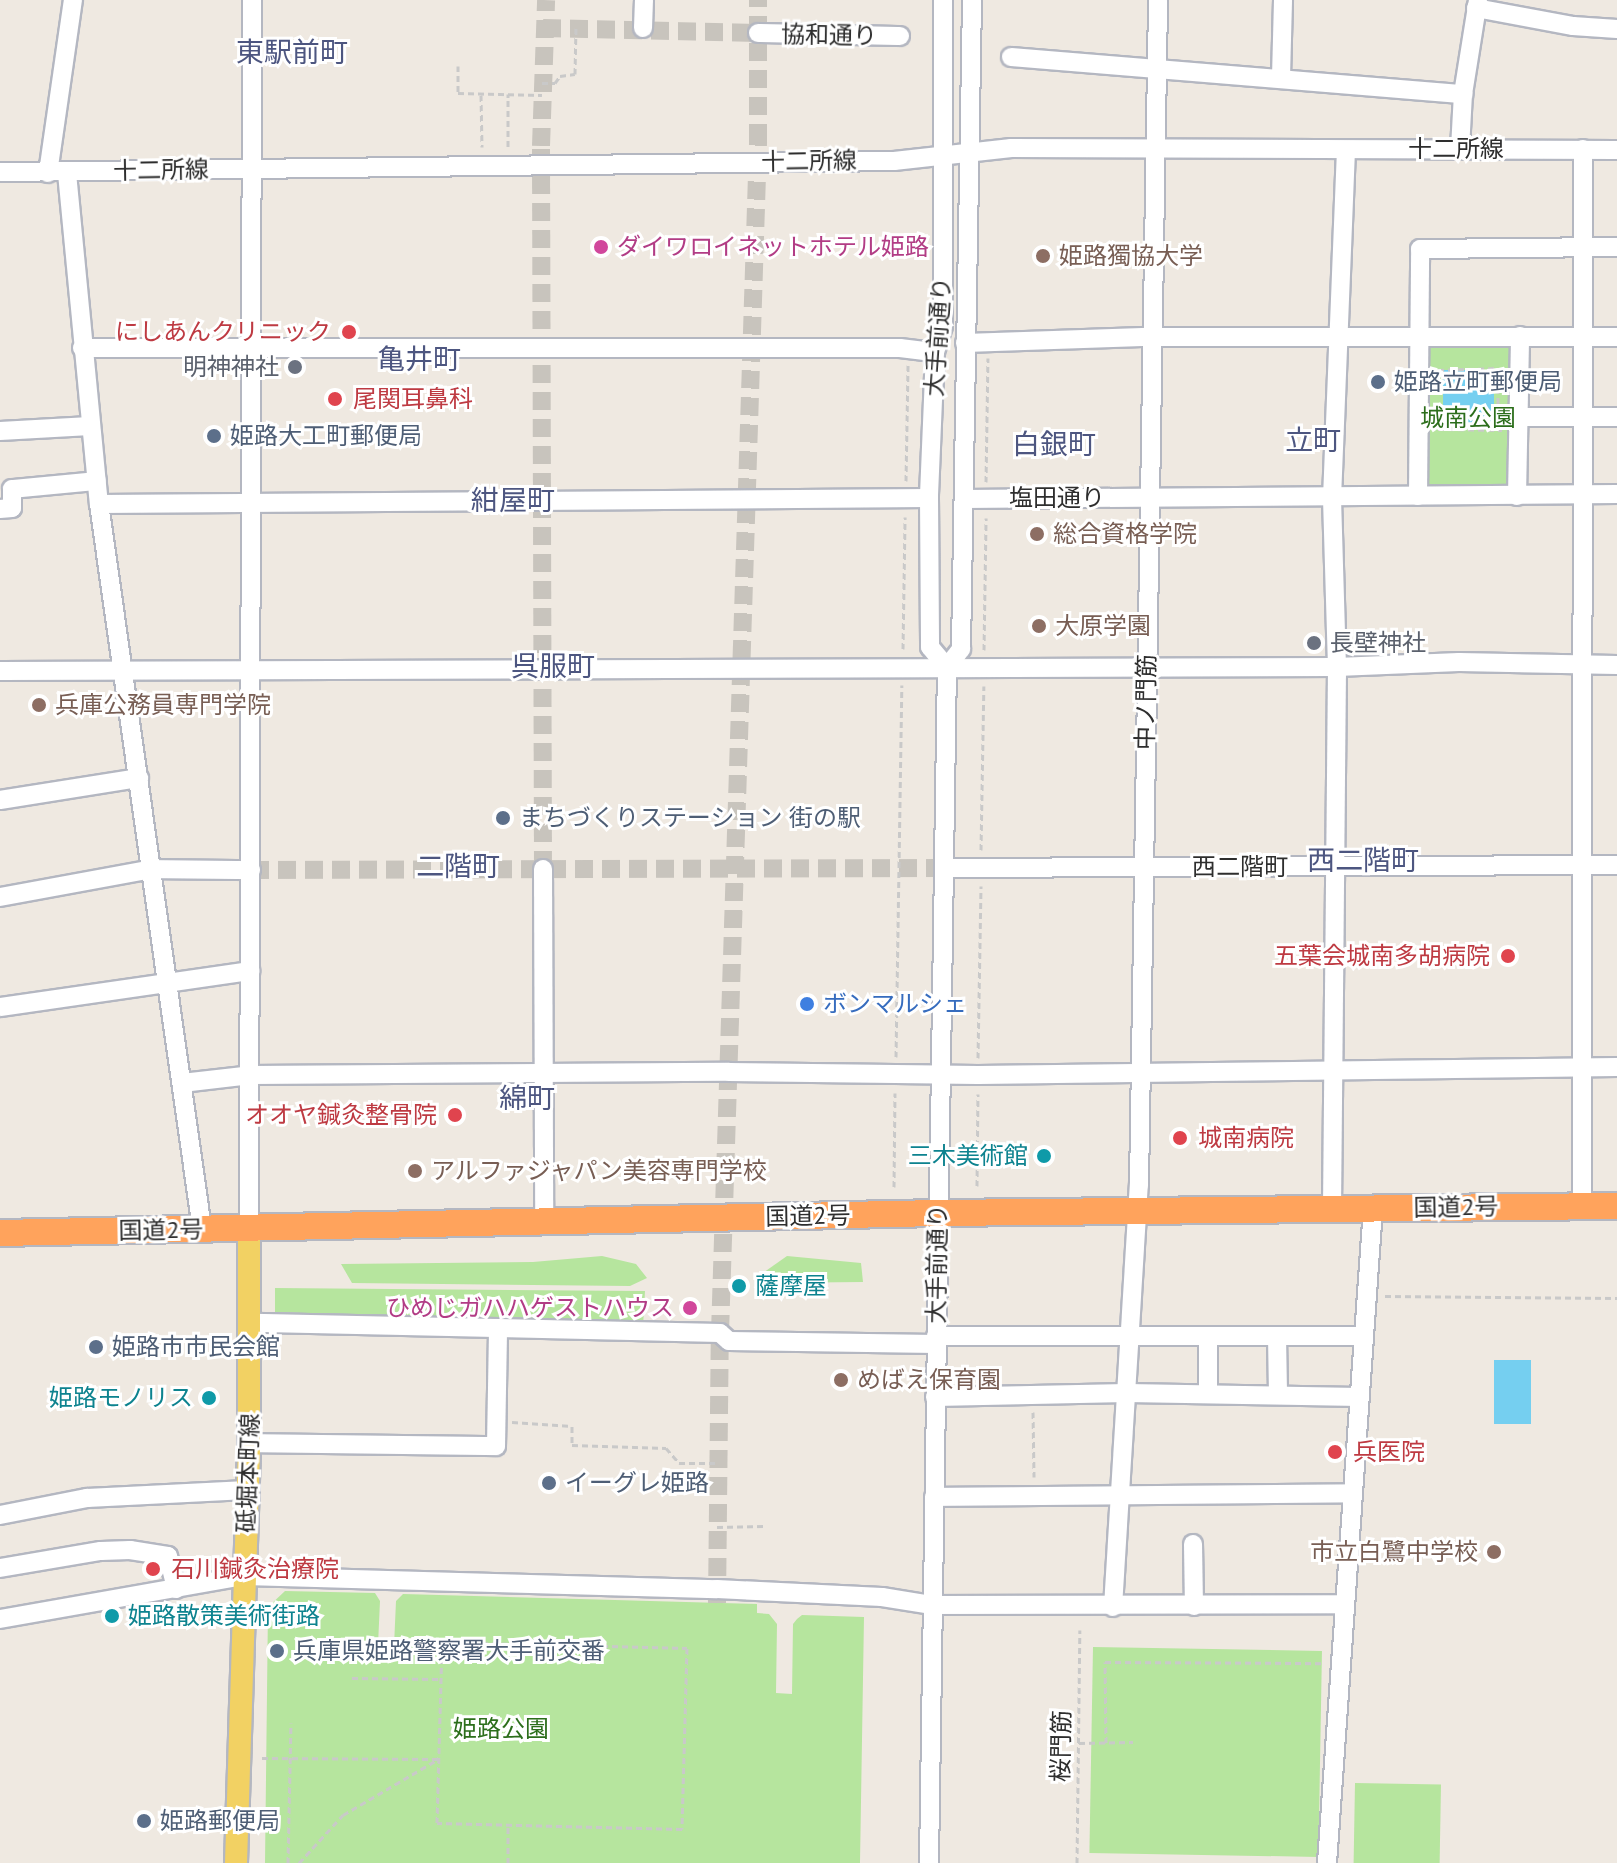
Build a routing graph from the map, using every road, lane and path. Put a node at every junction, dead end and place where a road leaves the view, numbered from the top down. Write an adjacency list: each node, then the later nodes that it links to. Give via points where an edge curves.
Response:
1 (73, 0): 34 (street)
2 (252, 0): 32 (street)
3 (644, 0): 10 (street)
4 (943, 0): 31 (street, 大手前通り)
5 (972, 0): 30 (street, 大手前通り)
6 (1158, 0): 16 (street, 中ノ門筋)
7 (1283, 0): 17 (street)
8 (1477, 4): 11 (street, via 1573,26); 21 (street)
9 (576, 28): 18 (path, via 575,74)
10 (643, 28)
11 (1617, 29)
12 (758, 33): 13 (street, 協和通り)
13 (900, 36)
14 (1011, 57): 16 (street)
15 (458, 66): 19 (path, via 458,93)
16 (1157, 69): 17 (street); 27 (street, 中ノ門筋)
17 (1281, 77): 21 (street)
18 (542, 83)
19 (481, 94): 20 (path); 23 (path)
20 (508, 94): 22 (path); 24 (path)
21 (1463, 94): 25 (street)
22 (542, 95)
23 (482, 147)
24 (508, 147)
25 (1460, 149): 26 (street, 十二所線); 28 (street, 十二所線)
26 (1583, 149): 29 (street, 十二所線); 36 (street)
27 (1157, 150): 28 (street, 十二所線); 30 (street, 十二所線); 42 (street, 中ノ門筋)
28 (1346, 150): 39 (street)
29 (1617, 150)
30 (971, 151): 31 (street, 十二所線); 45 (street, 大手前通り)
31 (942, 155): 32 (street, 十二所線, via 894,161); 49 (street, 大手前通り, via 943,326)
32 (253, 168): 35 (street, 十二所線); 47 (street)
33 (0, 172): 34 (street, 十二所線)
34 (48, 173): 35 (street, 十二所線)
35 (67, 173): 46 (street)
36 (1582, 246): 37 (street); 38 (street, via 1420,249); 41 (street)
37 (1617, 247)
38 (1417, 335): 39 (street); 40 (street); 60 (street)
39 (1337, 336): 42 (street); 66 (street)
40 (1520, 336): 41 (street); 52 (street)
41 (1582, 336): 43 (street); 53 (street)
42 (1150, 337): 44 (street); 65 (street, 中ノ門筋)
43 (1617, 337)
44 (988, 342): 45 (street); 64 (path)
45 (965, 343): 67 (street, 大手前通り)
46 (82, 348): 47 (street); 55 (street)
47 (251, 349): 48 (street); 68 (street)
48 (908, 349): 49 (street); 62 (path)
49 (935, 352): 63 (street, 大手前通り)
50 (1438, 383): 51 (path, via 1438,368 1498,368 1498,430 1438,430)
51 (1438, 414)
52 (1518, 417): 53 (street); 61 (street)
53 (1582, 417): 54 (street); 59 (street)
54 (1617, 417)
55 (90, 426): 56 (street); 57 (street)
56 (0, 431)
57 (97, 481): 69 (street); 70 (street, via 12,489 12,508)
58 (1617, 494): 59 (street, 塩田通り)
59 (1581, 495): 61 (street, 塩田通り); 71 (street)
60 (1418, 496): 61 (street, 塩田通り); 66 (street, 塩田通り)
61 (1517, 496)
62 (905, 498): 63 (street); 68 (street); 73 (path)
63 (929, 498): 74 (street, 大手前通り, via 930,647)
64 (986, 498): 65 (street, 塩田通り); 67 (street, 塩田通り); 75 (path)
65 (1149, 498): 66 (street, 塩田通り); 77 (street, 中ノ門筋)
66 (1332, 498): 76 (street)
67 (964, 499): 74 (street, 大手前通り, via 961,649)
68 (250, 501): 69 (street); 79 (street)
69 (99, 504): 78 (street)
70 (0, 509)
71 (1583, 665): 72 (street); 76 (street, via 1459,662); 83 (street)
72 (1617, 665)
73 (903, 667): 74 (street); 79 (street); 101 (path)
74 (947, 667): 75 (street); 88 (street, 大手前通り)
75 (984, 667): 77 (street); 86 (path)
76 (1337, 667): 77 (street); 87 (street)
77 (1146, 668): 85 (street, 中ノ門筋)
78 (123, 670): 79 (street); 80 (street); 81 (street)
79 (251, 670): 91 (street)
80 (0, 671)
81 (139, 778): 82 (street); 89 (street)
82 (0, 800)
83 (1583, 865): 84 (street, 西二階町); 87 (street, 西二階町); 96 (street)
84 (1617, 865)
85 (1144, 866): 86 (street, 西二階町); 87 (street, 西二階町); 98 (street, 中ノ門筋)
86 (981, 867): 88 (street, 西二階町); 104 (path)
87 (1334, 867): 99 (street)
88 (944, 868): 103 (street, 大手前通り)
89 (152, 869): 91 (street); 92 (street); 94 (street)
90 (543, 869): 100 (street)
91 (251, 870): 93 (street)
92 (0, 897)
93 (250, 971): 94 (street); 102 (street)
94 (167, 980): 95 (street); 105 (street)
95 (0, 1007)
96 (1581, 1067): 97 (street); 99 (street); 108 (street)
97 (1617, 1067)
98 (1140, 1072): 99 (street); 104 (street); 112 (street, 中ノ門筋)
99 (1330, 1072): 110 (street)
100 (544, 1074): 101 (street); 102 (street); 114 (street)
101 (896, 1074): 103 (street); 107 (path)
102 (251, 1075): 105 (street); 115 (street)
103 (940, 1075): 104 (street); 113 (street, 大手前通り)
104 (978, 1075): 106 (path)
105 (182, 1083): 116 (street)
106 (977, 1186)
107 (894, 1187)
108 (1582, 1206): 109 (highway, 国道2号); 111 (highway, 国道2号)
109 (1617, 1206)
110 (1332, 1209): 111 (highway, 国道2号); 112 (highway, 国道2号)
111 (1373, 1209): 118 (street)
112 (1138, 1211): 113 (highway, 国道2号); 124 (street, 中ノ門筋)
113 (938, 1213): 114 (highway, 国道2号); 126 (street, 大手前通り)
114 (544, 1222): 115 (highway, 国道2号)
115 (249, 1228): 116 (highway, 国道2号); 120 (main road, 砥堀本町線)
116 (202, 1229): 117 (highway, 国道2号)
117 (0, 1233)
118 (1367, 1296): 119 (path); 123 (street)
119 (1617, 1298)
120 (250, 1323): 121 (street); 134 (main road, 砥堀本町線)
121 (498, 1328): 126 (street, via 720,1333 729,1341); 133 (street)
122 (1277, 1336): 123 (street); 125 (street); 130 (street)
123 (1364, 1336): 132 (street)
124 (1130, 1337): 125 (street); 126 (street); 127 (street, 中ノ門筋)
125 (1208, 1337): 128 (street)
126 (936, 1340): 131 (street, 大手前通り)
127 (1127, 1393): 128 (street); 129 (street); 138 (street, 中ノ門筋)
128 (1208, 1394): 130 (street)
129 (1032, 1395): 131 (street); 140 (path)
130 (1278, 1395): 132 (street)
131 (935, 1397): 139 (street, 大手前通り)
132 (1360, 1397): 137 (street)
133 (496, 1421): 134 (street, via 496,1446); 135 (path, via 572,1426 572,1445 666,1448 679,1463)
134 (249, 1443): 136 (main road, 砥堀本町線)
135 (719, 1463)
136 (247, 1490): 141 (street, via 87,1498); 146 (main road, 砥堀本町線)
137 (1353, 1493): 138 (street); 148 (street)
138 (1120, 1496): 140 (street); 151 (street, 中ノ門筋)
139 (934, 1497): 140 (street); 149 (street, 大手前通り)
140 (1033, 1497)
141 (0, 1515)
142 (765, 1526): 143 (path)
143 (717, 1527)
144 (1193, 1544): 150 (street)
145 (0, 1568): 147 (street, via 130,1550 168,1556)
146 (245, 1576): 147 (street); 149 (street, via 717,1589 882,1597); 166 (main road, 砥堀本町線)
147 (176, 1589): 152 (street)
148 (1345, 1604): 150 (street); 171 (street)
149 (932, 1605): 151 (street); 165 (street, 大手前通り)
150 (1194, 1606): 151 (street)
151 (1113, 1607)
152 (0, 1619)
153 (1080, 1630): 159 (path, 桜門筋)
154 (1327, 1663): 160 (path, via 1105,1662)
155 (352, 1678): 156 (path)
156 (440, 1679): 163 (path); 164 (path, via 442,1642 687,1648 682,1829)
157 (291, 1723): 162 (path)
158 (1133, 1742): 160 (path)
159 (1079, 1743): 160 (path); 170 (path, 桜門筋)
160 (1106, 1743)
161 (262, 1758): 162 (path)
162 (289, 1758): 163 (path); 167 (path)
163 (438, 1759): 164 (path, via 437,1823); 168 (path, via 343,1815)
164 (508, 1825): 169 (path)
165 (927, 1862)
166 (236, 1863)
167 (288, 1863)
168 (299, 1863)
169 (508, 1863)
170 (1077, 1863)
171 (1327, 1863)

